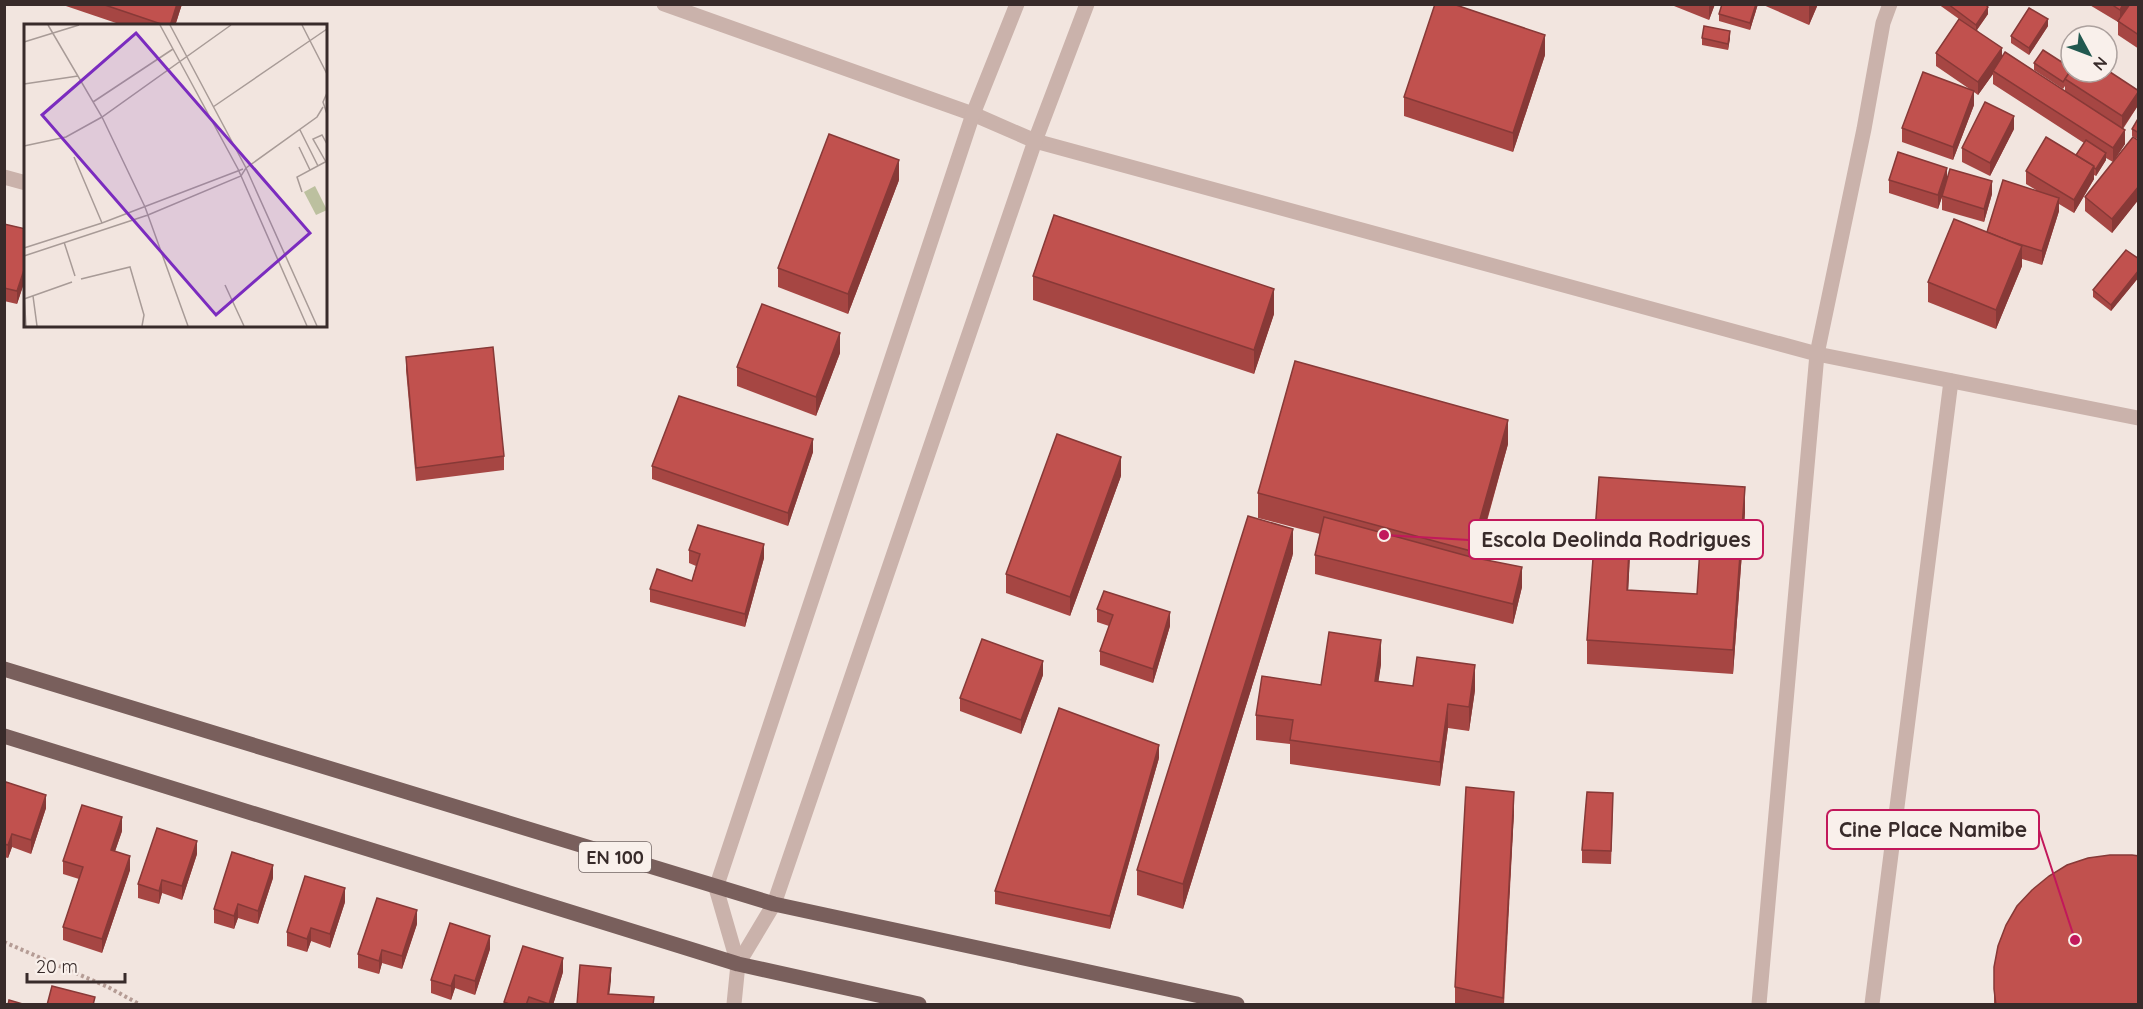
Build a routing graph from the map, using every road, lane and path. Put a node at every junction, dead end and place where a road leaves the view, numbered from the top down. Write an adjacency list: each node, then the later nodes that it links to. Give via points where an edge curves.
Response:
1 (664, 4): 5 (street)
2 (1017, 4): 5 (street)
3 (1087, 4): 6 (street)
4 (1890, 4): 9 (street)
5 (974, 114): 6 (street); 14 (street)
6 (1035, 141): 9 (street); 15 (street)
7 (4, 177): 8 (street)
8 (24, 182)
9 (1817, 354): 10 (street); 22 (street)
10 (1951, 381): 11 (street); 23 (street)
11 (2139, 418)
12 (4, 669): 14 (main road, EN 100)
13 (4, 736): 17 (main road)
14 (716, 888): 15 (main road, EN 100); 17 (street)
15 (774, 904): 17 (street); 21 (main road, EN 100)
16 (4, 942): 18 (path, via 108,987)
17 (738, 964): 19 (street); 20 (main road)
18 (139, 1005)
19 (734, 1005)
20 (919, 1005)
21 (1237, 1005)
22 (1759, 1005)
23 (1872, 1005)

